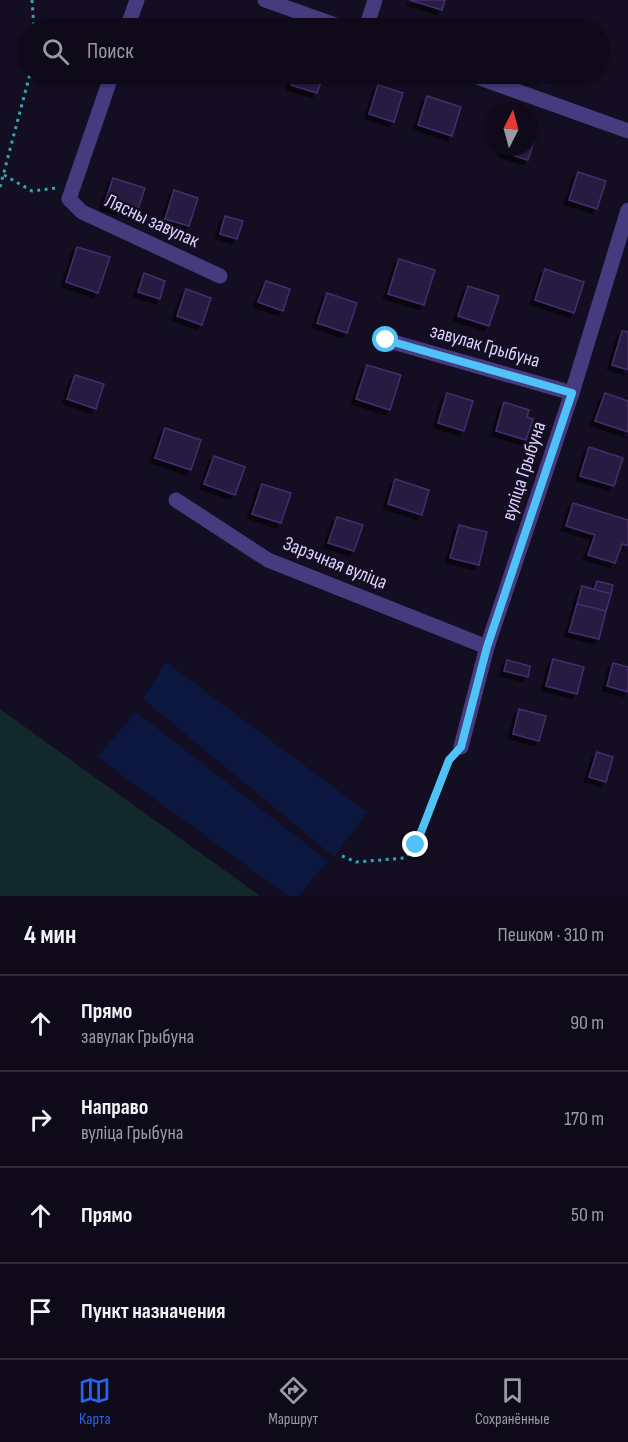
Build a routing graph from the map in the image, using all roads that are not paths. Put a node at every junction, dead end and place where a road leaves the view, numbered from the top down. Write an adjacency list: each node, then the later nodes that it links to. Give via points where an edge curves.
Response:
1 (137, 0): 4 (street)
2 (265, 0): 5 (street)
3 (375, 0): 6 (street)
4 (131, 18)
5 (316, 18)
6 (369, 18)
7 (109, 84): 11 (street, Лясны завулак, via 69,200 82,212)
8 (497, 84): 9 (street)
9 (628, 131)
10 (628, 210): 13 (street, вуліца Грыбуна)
11 (220, 276)
12 (386, 340): 13 (street, завулак Грыбуна)
13 (572, 393): 15 (street, вуліца Грыбуна)
14 (176, 500): 15 (street, Зарэчная вуліца, via 268,560)
15 (487, 647): 16 (street, вуліца Грыбуна)
16 (461, 747)

